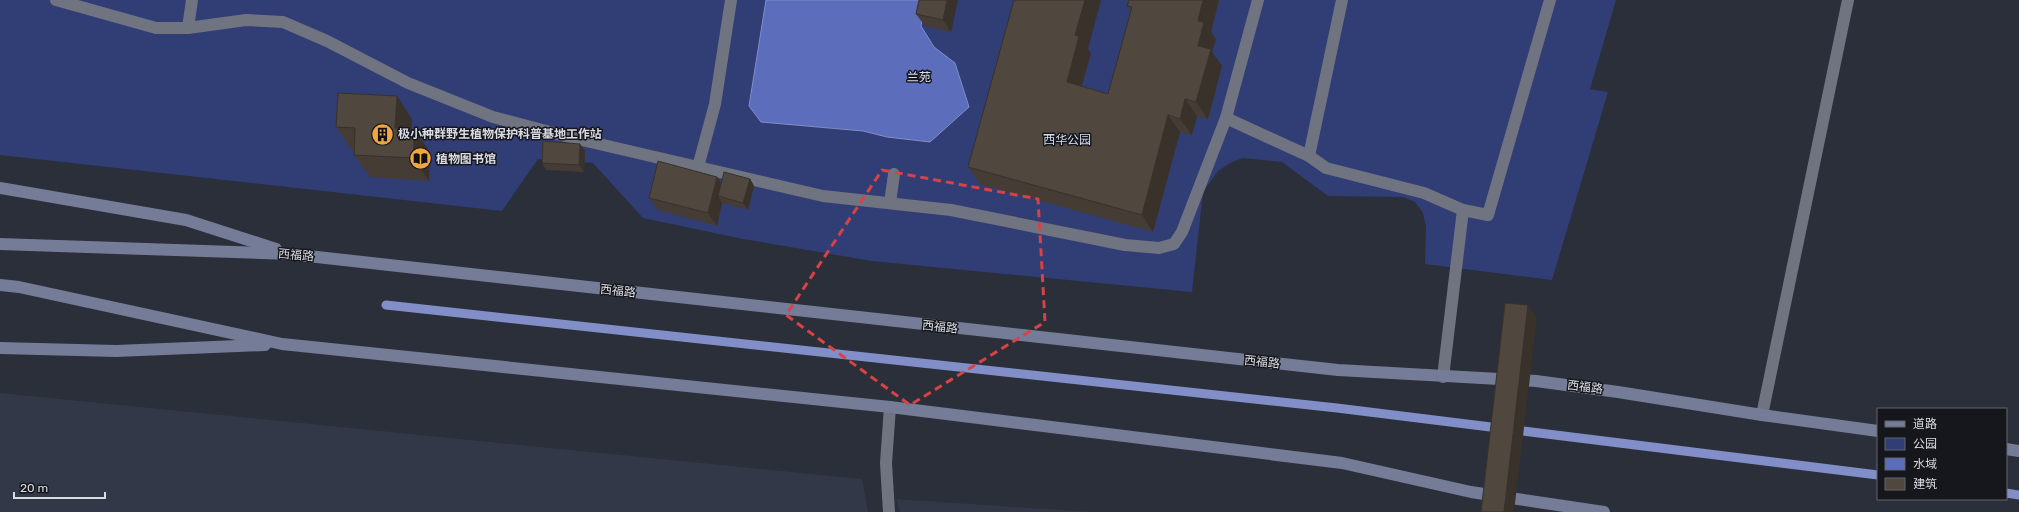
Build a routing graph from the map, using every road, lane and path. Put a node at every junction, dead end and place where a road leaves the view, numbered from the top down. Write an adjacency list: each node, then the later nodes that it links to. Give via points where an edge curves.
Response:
1 (56, 0): 8 (street, via 132,23 156,28)
2 (192, 0): 8 (street)
3 (731, 0): 11 (street, via 715,104)
4 (1258, 0): 9 (street)
5 (1342, 0): 10 (street)
6 (1550, 0): 15 (street, via 1488,215)
7 (1848, 0): 23 (street)
8 (188, 28): 11 (street, via 246,20 284,22 408,83 493,117)
9 (1226, 118): 10 (street); 14 (street, via 1182,232 1174,244 1159,248 1125,245 951,210)
10 (1309, 156): 15 (street, via 1326,168 1424,192)
11 (698, 167): 14 (street, via 823,196)
12 (894, 174): 14 (street)
13 (0, 188): 17 (main road, via 186,220)
14 (890, 203)
15 (1462, 210): 21 (street)
16 (0, 244): 17 (main road, 西福路)
17 (290, 254): 21 (main road, 西福路, via 1330,370)
18 (0, 285): 19 (main road)
19 (282, 344): 20 (main road, via 116,351); 22 (main road)
20 (0, 348)
21 (1443, 377): 23 (main road, 西福路, via 1536,381)
22 (890, 407): 27 (street, via 886,463); 28 (main road, via 1342,464 1471,492)
23 (1762, 415): 24 (main road, 西福路)
24 (1877, 431)
25 (2007, 449): 26 (main road)
26 (2019, 451)
27 (889, 512)
28 (1604, 512)

